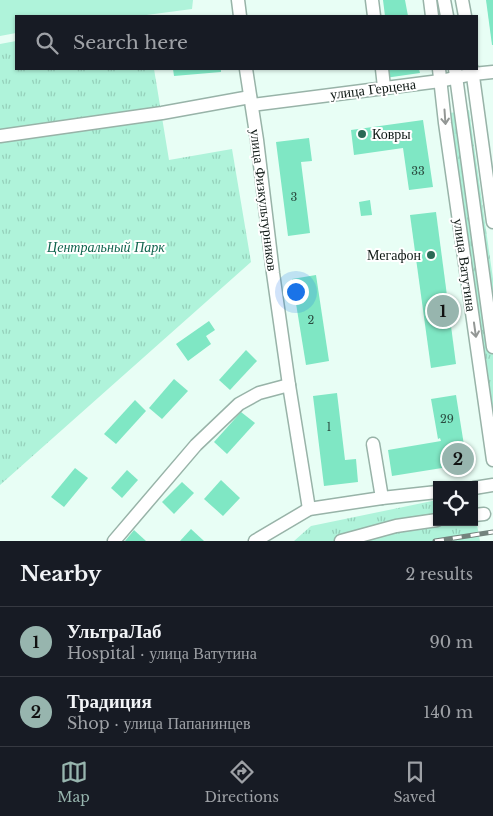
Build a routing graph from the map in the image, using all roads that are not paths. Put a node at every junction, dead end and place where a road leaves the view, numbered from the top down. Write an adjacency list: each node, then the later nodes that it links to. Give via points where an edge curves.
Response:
1 (238, 0): 6 (street)
2 (372, 0): 7 (street)
3 (430, 0): 8 (street)
4 (444, 0): 9 (street)
5 (462, 0): 10 (street)
6 (240, 15)
7 (374, 15)
8 (432, 15)
9 (447, 15)
10 (465, 15)
11 (246, 70): 18 (street, улица Физкультурников)
12 (382, 70): 17 (street)
13 (472, 71): 14 (street, улица Герцена); 15 (street, улица Герцена); 20 (street)
14 (493, 72)
15 (455, 73): 16 (street, улица Герцена); 21 (street)
16 (440, 75): 17 (street, улица Герцена); 24 (street, улица Ватутина, one-way to 24)
17 (384, 87): 18 (street, улица Герцена)
18 (251, 101): 19 (street, улица Герцена); 22 (street, улица Физкультурников)
19 (0, 136)
20 (493, 222)
21 (493, 347)
22 (289, 386): 29 (street, улица Физкультурников); 31 (street, via 259,393 239,404 196,445)
23 (373, 444): 28 (street)
24 (493, 460)
25 (493, 484): 26 (street)
26 (478, 487)
27 (433, 492): 28 (street)
28 (382, 498): 29 (street)
29 (309, 509): 32 (street)
30 (433, 521): 33 (street, via 396,526)
31 (114, 541)
32 (255, 541)
33 (341, 541)

